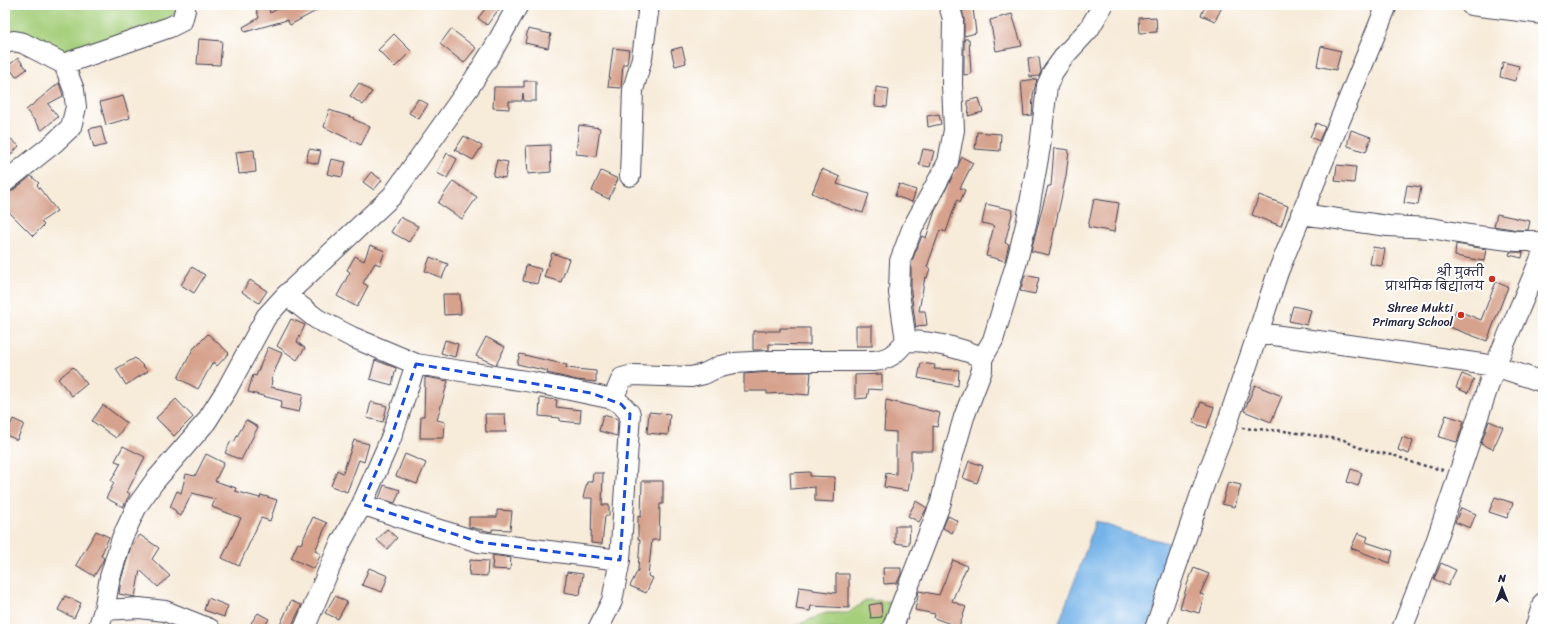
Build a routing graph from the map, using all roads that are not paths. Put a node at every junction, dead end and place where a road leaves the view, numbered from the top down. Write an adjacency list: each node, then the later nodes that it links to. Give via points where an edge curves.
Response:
1 (185, 5): 10 (street, via 182,21 170,27)
2 (518, 5): 16 (street, via 468,89 392,196)
3 (649, 5): 11 (street, via 642,58 633,90)
4 (949, 5): 18 (street, via 953,19 954,130 948,162 912,229 900,261 899,293)
5 (1103, 5): 19 (street, via 1089,29 1053,72 1047,86 1028,220 992,340)
6 (1388, 5): 13 (street)
7 (1471, 5): 8 (street)
8 (1543, 14)
9 (5, 43): 10 (street, via 23,43)
10 (64, 64): 12 (street, via 74,90 76,108 71,126)
11 (630, 176)
12 (5, 182)
13 (1301, 214): 14 (street, via 1532,241); 17 (street)
14 (1543, 246)
15 (1543, 253): 21 (street)
16 (286, 295): 20 (street, via 316,319); 27 (street, via 266,317 206,422 159,476 137,506 122,538 110,577)
17 (1258, 333): 21 (street); 33 (street)
18 (906, 341): 19 (street, via 973,353); 23 (street, via 895,354 874,361 734,363 691,377 633,375 622,378)
19 (982, 359): 32 (street, via 982,370 964,417 942,502)
20 (416, 364): 23 (street, via 532,382); 24 (street, via 391,438)
21 (1495, 366): 22 (street); 34 (street, via 1435,545)
22 (1543, 382)
23 (612, 399): 25 (street, via 630,414)
24 (362, 504): 25 (street, via 479,542); 30 (street, via 339,546)
25 (620, 560): 31 (street, via 612,601)
26 (1543, 604): 35 (street)
27 (104, 610): 28 (street); 29 (street, via 139,608 165,611)
28 (98, 629)
29 (210, 629)
30 (304, 629)
31 (598, 629)
32 (892, 629)
33 (1155, 629)
34 (1402, 629)
35 (1534, 629)

